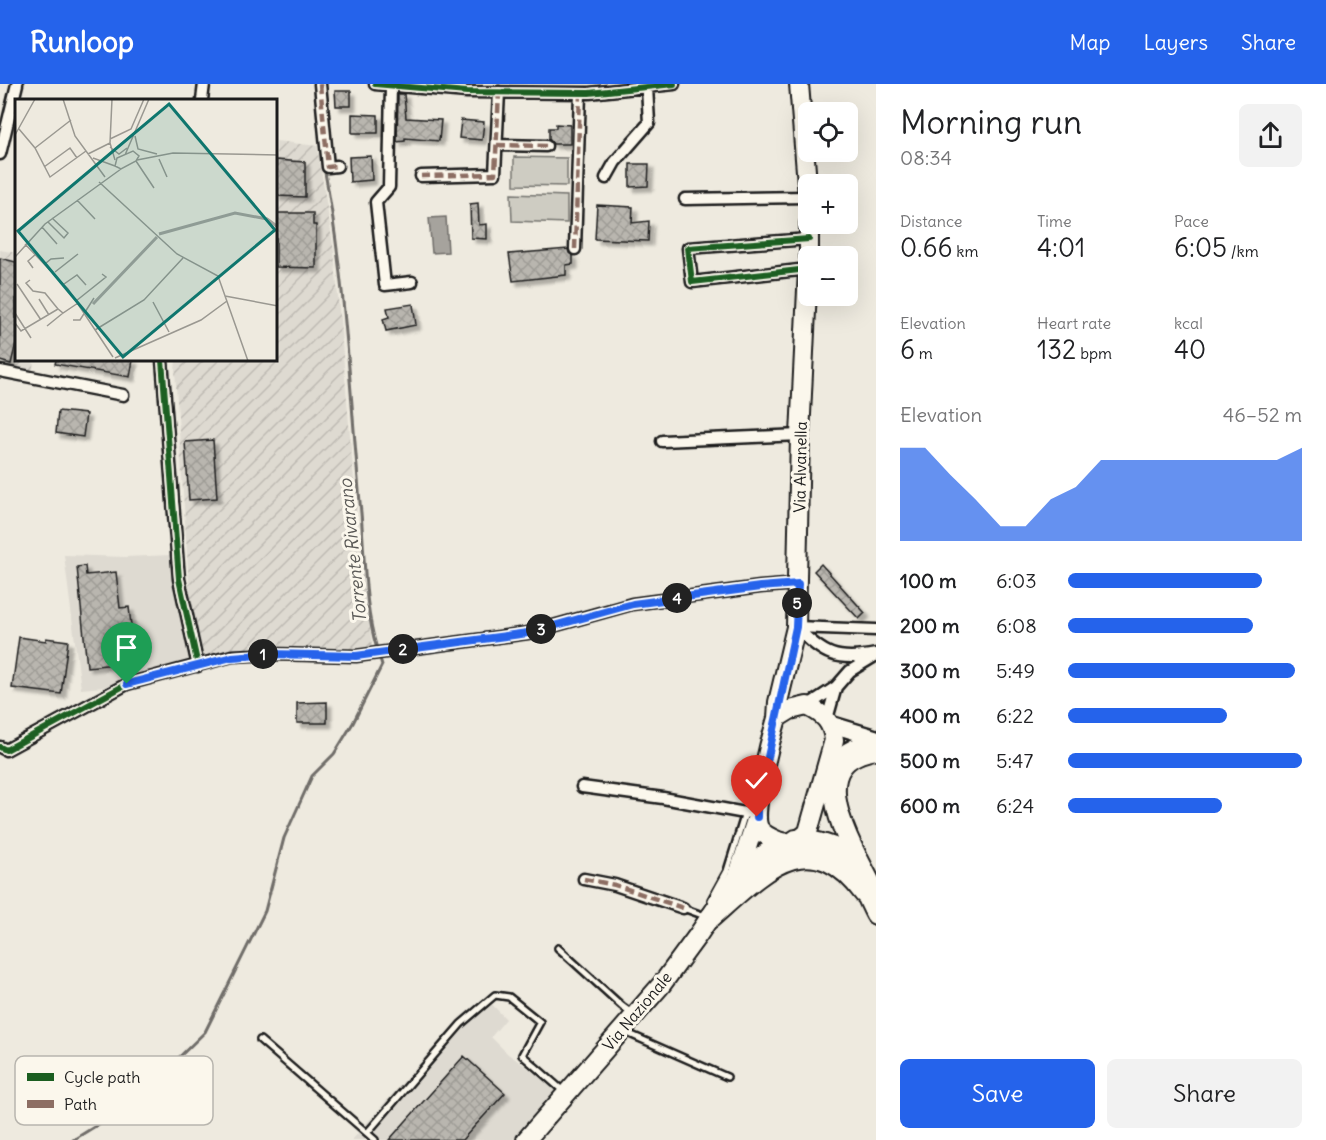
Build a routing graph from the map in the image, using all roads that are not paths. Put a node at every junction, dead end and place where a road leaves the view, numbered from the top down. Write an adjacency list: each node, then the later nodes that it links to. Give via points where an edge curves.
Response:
1 (17, 84): 14 (street)
2 (204, 84): 11 (street)
3 (321, 84): 15 (street, via 328,166)
4 (375, 84): 7 (street)
5 (674, 84): 8 (street)
6 (799, 84): 16 (main road)
7 (391, 85): 9 (street); 24 (street, via 389,187 376,202 381,249 385,285)
8 (639, 87): 10 (street); 18 (street, via 649,123)
9 (499, 92): 10 (street); 12 (street)
10 (580, 93): 22 (street)
11 (202, 99)
12 (497, 146): 13 (street); 17 (street, via 495,174)
13 (546, 146)
14 (0, 154)
15 (337, 166)
16 (806, 174)
17 (421, 176)
18 (606, 178)
19 (798, 196): 20 (street)
20 (685, 199)
21 (809, 240): 23 (street, Via Alvanella, via 688,248 692,282)
22 (575, 249)
23 (798, 270)
24 (412, 282)
25 (806, 306): 29 (main road, Via Alvanella)
26 (162, 362): 36 (street, via 178,570)
27 (0, 371): 28 (street)
28 (123, 395)
29 (800, 435): 30 (street); 31 (main road, Via Alvanella)
30 (662, 441)
31 (798, 584): 32 (main road, Via Alvanella); 36 (street, via 633,604 528,633 339,657 242,656)
32 (796, 627): 33 (street); 34 (street, via 822,651 840,657); 35 (main road, Via Alvanella)
33 (876, 630)
34 (876, 655): 37 (street, via 850,671)
35 (788, 665): 38 (main road, via 792,694); 39 (main road, Via Nazionale)
36 (198, 666): 43 (street, via 127,684 6,750)
37 (836, 687): 38 (street); 40 (street)
38 (804, 707): 39 (main road); 40 (main road, via 820,713)
39 (777, 718): 47 (main road, Via Nazionale)
40 (829, 722): 41 (main road); 45 (main road, Via Nazionale, via 834,740)
41 (876, 738)
42 (876, 743): 45 (main road, via 849,748)
43 (0, 747)
44 (876, 749): 48 (highway, via 848,758 835,779 834,795)
45 (822, 780): 48 (highway, via 830,808); 49 (main road, Via Nazionale, via 811,824 804,836)
46 (582, 787): 47 (street)
47 (753, 813): 49 (main road, via 768,837); 50 (main road, Via Nazionale); 55 (lane)
48 (848, 837): 52 (highway)
49 (790, 842): 50 (main road, Via Nazionale, via 767,852); 52 (highway, via 822,843 838,849 852,863)
50 (738, 875): 55 (main road, Via Nazionale)
51 (584, 879): 53 (street)
52 (871, 894): 54 (highway); 55 (highway, via 830,861 795,857 763,873)
53 (683, 908): 55 (lane)
54 (876, 914)
55 (706, 916): 57 (main road, Via Nazionale, via 698,936)
56 (558, 948): 57 (lane)
57 (634, 1015): 58 (main road, Via Nazionale)
58 (621, 1030): 60 (lane); 61 (main road, Via Nazionale)
59 (260, 1040): 62 (lane)
60 (727, 1077)
61 (567, 1094): 62 (lane, via 522,1055 540,1022 509,997 495,995 461,1024); 64 (main road, Via Nazionale)
62 (367, 1133): 63 (lane)
63 (375, 1140)
64 (526, 1140)

